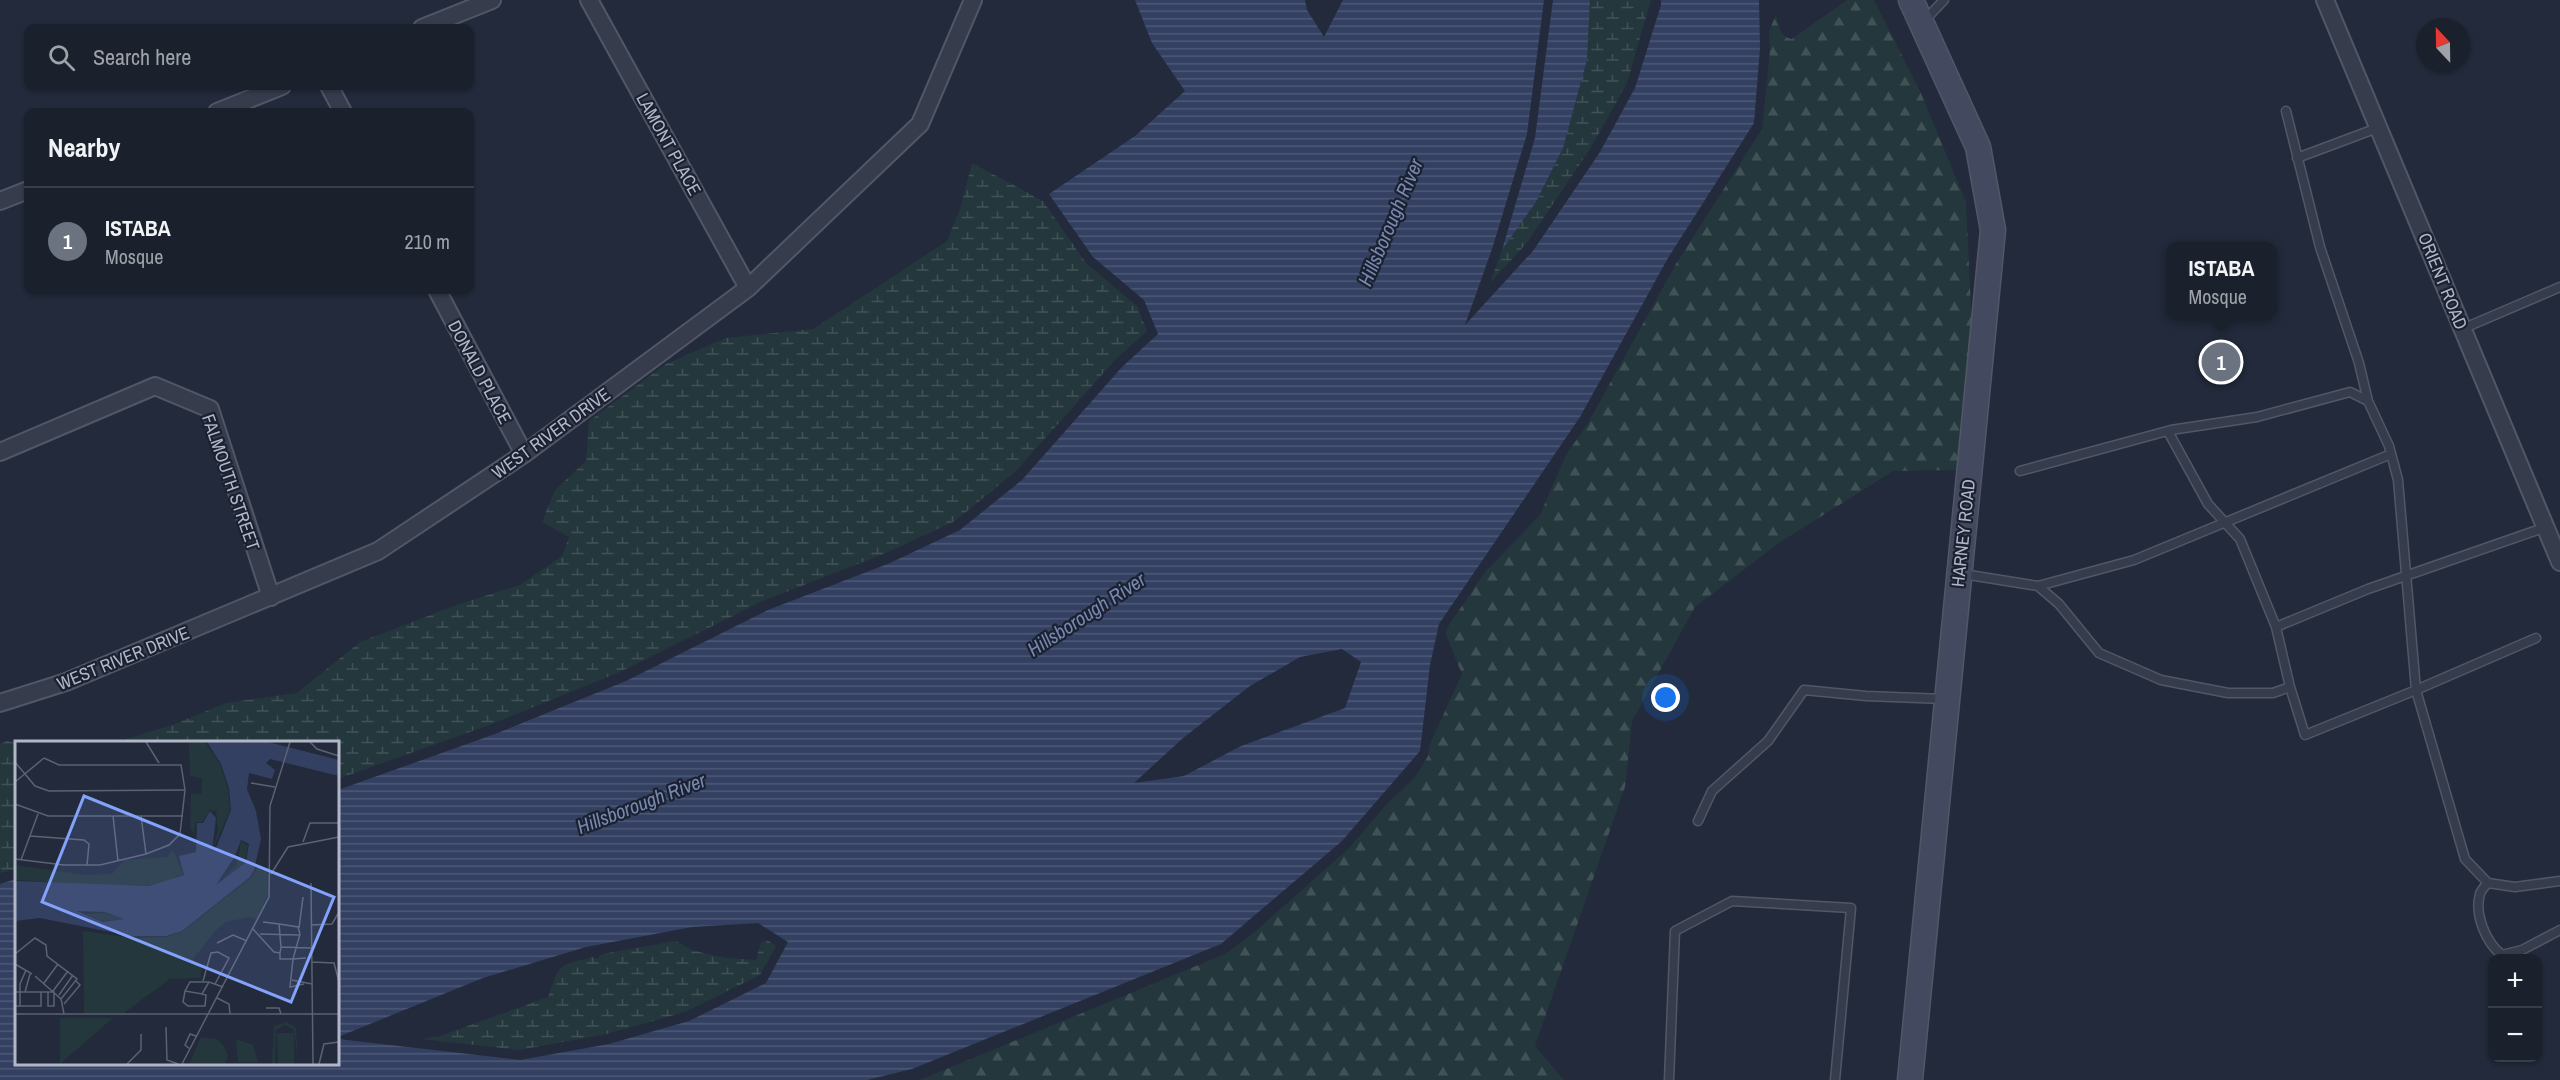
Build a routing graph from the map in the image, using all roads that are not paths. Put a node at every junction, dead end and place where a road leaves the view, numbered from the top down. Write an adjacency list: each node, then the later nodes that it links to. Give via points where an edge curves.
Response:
1 (492, 0): 7 (street)
2 (589, 0): 19 (street, LAMONT PLACE)
3 (973, 0): 19 (street, WEST RIVER DRIVE, via 920,124)
4 (1911, 0): 8 (street, HARNEY ROAD)
5 (1944, 0): 8 (lane)
6 (2325, 0): 14 (street, ORIENT ROAD)
7 (432, 24)
8 (1922, 24): 31 (street, HARNEY ROAD, via 1978,147 1993,230)
9 (272, 90): 11 (street)
10 (330, 90): 12 (street)
11 (227, 108)
12 (341, 108)
13 (2286, 111): 15 (lane)
14 (2380, 127): 15 (lane); 21 (street, ORIENT ROAD)
15 (2297, 158): 22 (lane)
16 (24, 192): 17 (street)
17 (0, 201)
18 (2560, 287): 21 (lane)
19 (748, 288): 25 (street, WEST RIVER DRIVE)
20 (439, 294): 25 (street, DONALD PLACE)
21 (2462, 329): 29 (street, ORIENT ROAD)
22 (2368, 401): 23 (lane, via 2350,392 2257,417); 26 (lane)
23 (2171, 430): 27 (lane); 28 (lane, via 2170,435 2208,504)
24 (0, 452): 34 (street, FALMOUTH STREET, via 155,386 210,409)
25 (524, 454): 34 (street, WEST RIVER DRIVE, via 378,551)
26 (2391, 454): 28 (lane); 32 (lane, via 2398,480)
27 (2020, 471)
28 (2225, 522): 33 (lane, via 2134,560); 35 (lane, via 2240,539)
29 (2546, 527): 30 (street, ORIENT ROAD); 32 (lane)
30 (2560, 562)
31 (1960, 573): 33 (lane); 39 (street, HARNEY ROAD)
32 (2406, 576): 35 (lane); 38 (lane)
33 (2038, 586): 37 (lane, via 2059,604 2099,653 2161,680 2228,693 2273,693)
34 (271, 597): 40 (street, WEST RIVER DRIVE, via 66,682)
35 (2276, 627): 37 (lane)
36 (2536, 638): 38 (lane)
37 (2290, 687): 38 (lane, via 2305,735)
38 (2416, 690): 43 (lane, via 2465,858)
39 (1947, 699): 41 (lane, via 1804,690 1768,741 1712,791); 47 (street, HARNEY ROAD)
40 (0, 703)
41 (1698, 821)
42 (2560, 881): 43 (lane, via 2515,887)
43 (2488, 883): 44 (lane, via 2480,893 2481,919 2493,948 2502,955 2522,950)
44 (2560, 930)
45 (1669, 1080): 46 (lane, via 1676,931 1732,901 1851,908)
46 (1835, 1080)
47 (1910, 1080)

